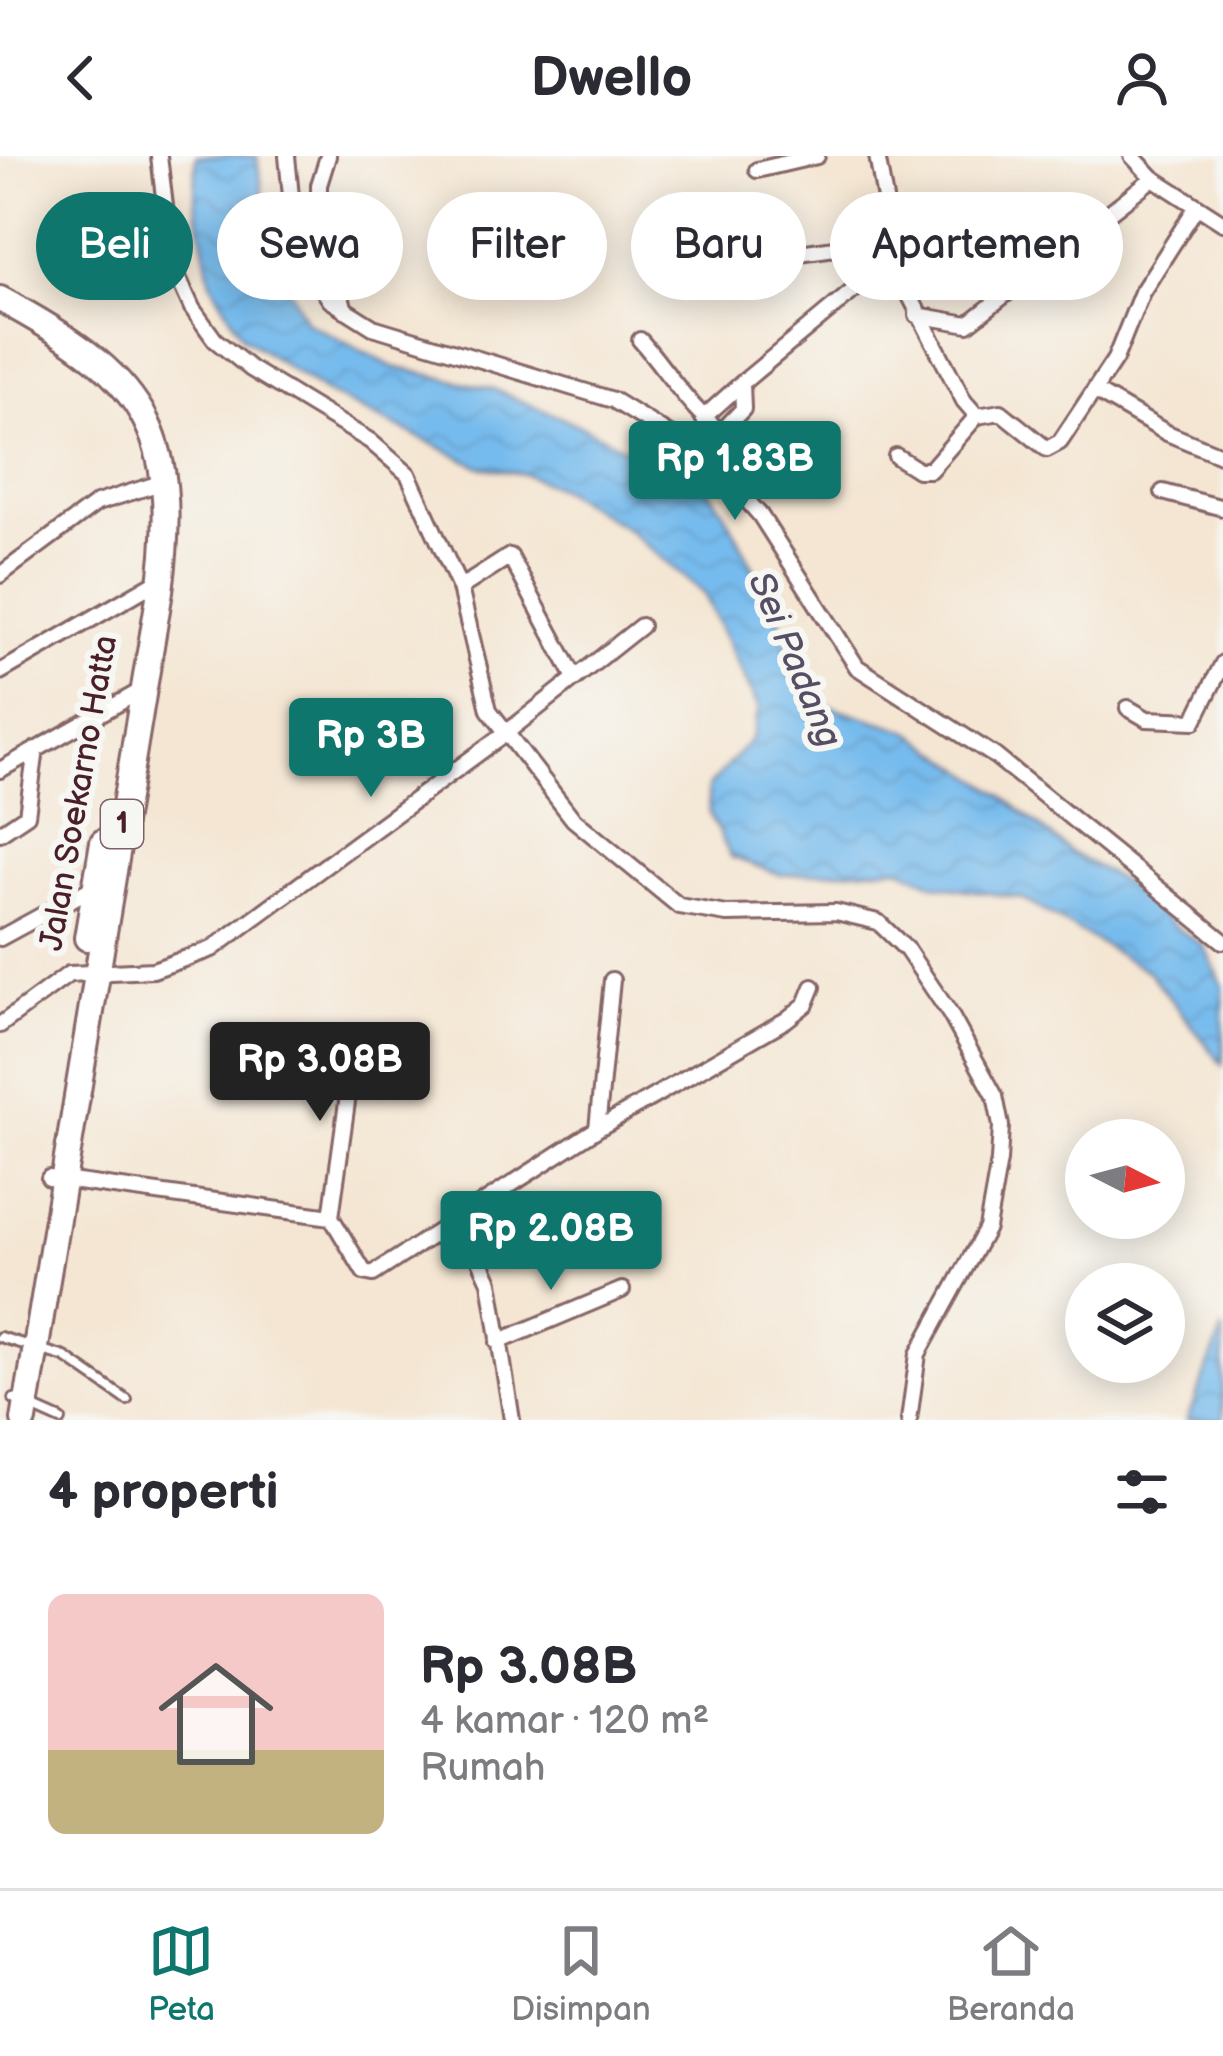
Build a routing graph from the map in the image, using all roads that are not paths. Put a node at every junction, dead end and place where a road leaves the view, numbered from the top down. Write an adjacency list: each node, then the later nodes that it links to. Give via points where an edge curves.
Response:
1 (159, 156): 31 (street, via 172,264 192,308 251,369 392,457 420,497)
2 (287, 156): 16 (street, via 304,260)
3 (328, 156): 16 (street, via 320,220)
4 (817, 156): 7 (street)
5 (877, 156): 9 (street)
6 (1132, 156): 8 (street)
7 (757, 170)
8 (1153, 178): 11 (street); 18 (street, via 968,324)
9 (883, 192)
10 (1223, 199): 12 (street)
11 (1198, 206): 12 (street); 21 (street, via 1142,292)
12 (1219, 221)
13 (0, 299): 30 (highway, Jalan Soekarno Hatta / 1, via 87,350 149,424 167,483)
14 (842, 300): 20 (street)
15 (910, 300): 18 (street)
16 (345, 310): 44 (street, via 387,332 614,400 712,461 760,515 857,667 995,756)
17 (0, 314): 26 (highway, Jalan Soekarno Hatta / 1, via 63,349 110,391 135,426)
18 (917, 315): 22 (street)
19 (640, 340): 23 (street)
20 (742, 383): 23 (street); 23 (street, via 739,417 719,431)
21 (1095, 391): 22 (street, via 1051,449 998,410); 25 (street)
22 (977, 416): 24 (street, via 930,470)
23 (704, 418)
24 (896, 455)
25 (1223, 456)
26 (154, 485): 29 (street, via 98,503); 30 (highway, Jalan Soekarno Hatta / 1)
27 (1163, 492): 28 (street)
28 (1223, 508)
29 (0, 574)
30 (154, 582): 34 (street); 36 (highway, Jalan Soekarno Hatta / 1)
31 (460, 587): 35 (street, via 510,556); 38 (street, via 482,694)
32 (641, 626): 35 (street)
33 (1223, 663): 37 (street, via 1194,721 1147,719)
34 (0, 672)
35 (575, 679): 38 (street)
36 (137, 693): 39 (street); 42 (highway, Jalan Soekarno Hatta / 1); 45 (highway, Jalan Soekarno Hatta / 1)
37 (1128, 708)
38 (506, 733): 45 (street, via 212,949 171,967); 61 (street, via 573,819 679,906 727,914 836,912 878,922 907,950 980,1065 1001,1126 994,1199 976,1253 918,1354)
39 (36, 748): 40 (street); 41 (street, via 26,815)
40 (0, 770)
41 (0, 833)
42 (94, 886): 43 (street); 45 (highway, Jalan Soekarno Hatta / 1)
43 (0, 938)
44 (1223, 940)
45 (90, 971): 48 (street, via 56,979); 51 (highway, Jalan Soekarno Hatta / 1)
46 (612, 980): 50 (street)
47 (812, 987): 50 (street, via 786,1020)
48 (0, 1025)
49 (356, 1037): 52 (street)
50 (597, 1130): 53 (street)
51 (56, 1179): 52 (street); 55 (highway, Jalan Soekarno Hatta / 1)
52 (331, 1217): 53 (street, via 364,1272 373,1274)
53 (460, 1217): 56 (street, via 490,1282)
54 (622, 1290): 56 (street)
55 (20, 1342): 57 (lane, via 82,1366); 58 (highway, Jalan Soekarno Hatta / 1)
56 (498, 1342): 60 (street)
57 (127, 1400)
58 (19, 1410): 59 (lane)
59 (61, 1420)
60 (512, 1420)
61 (910, 1420)

